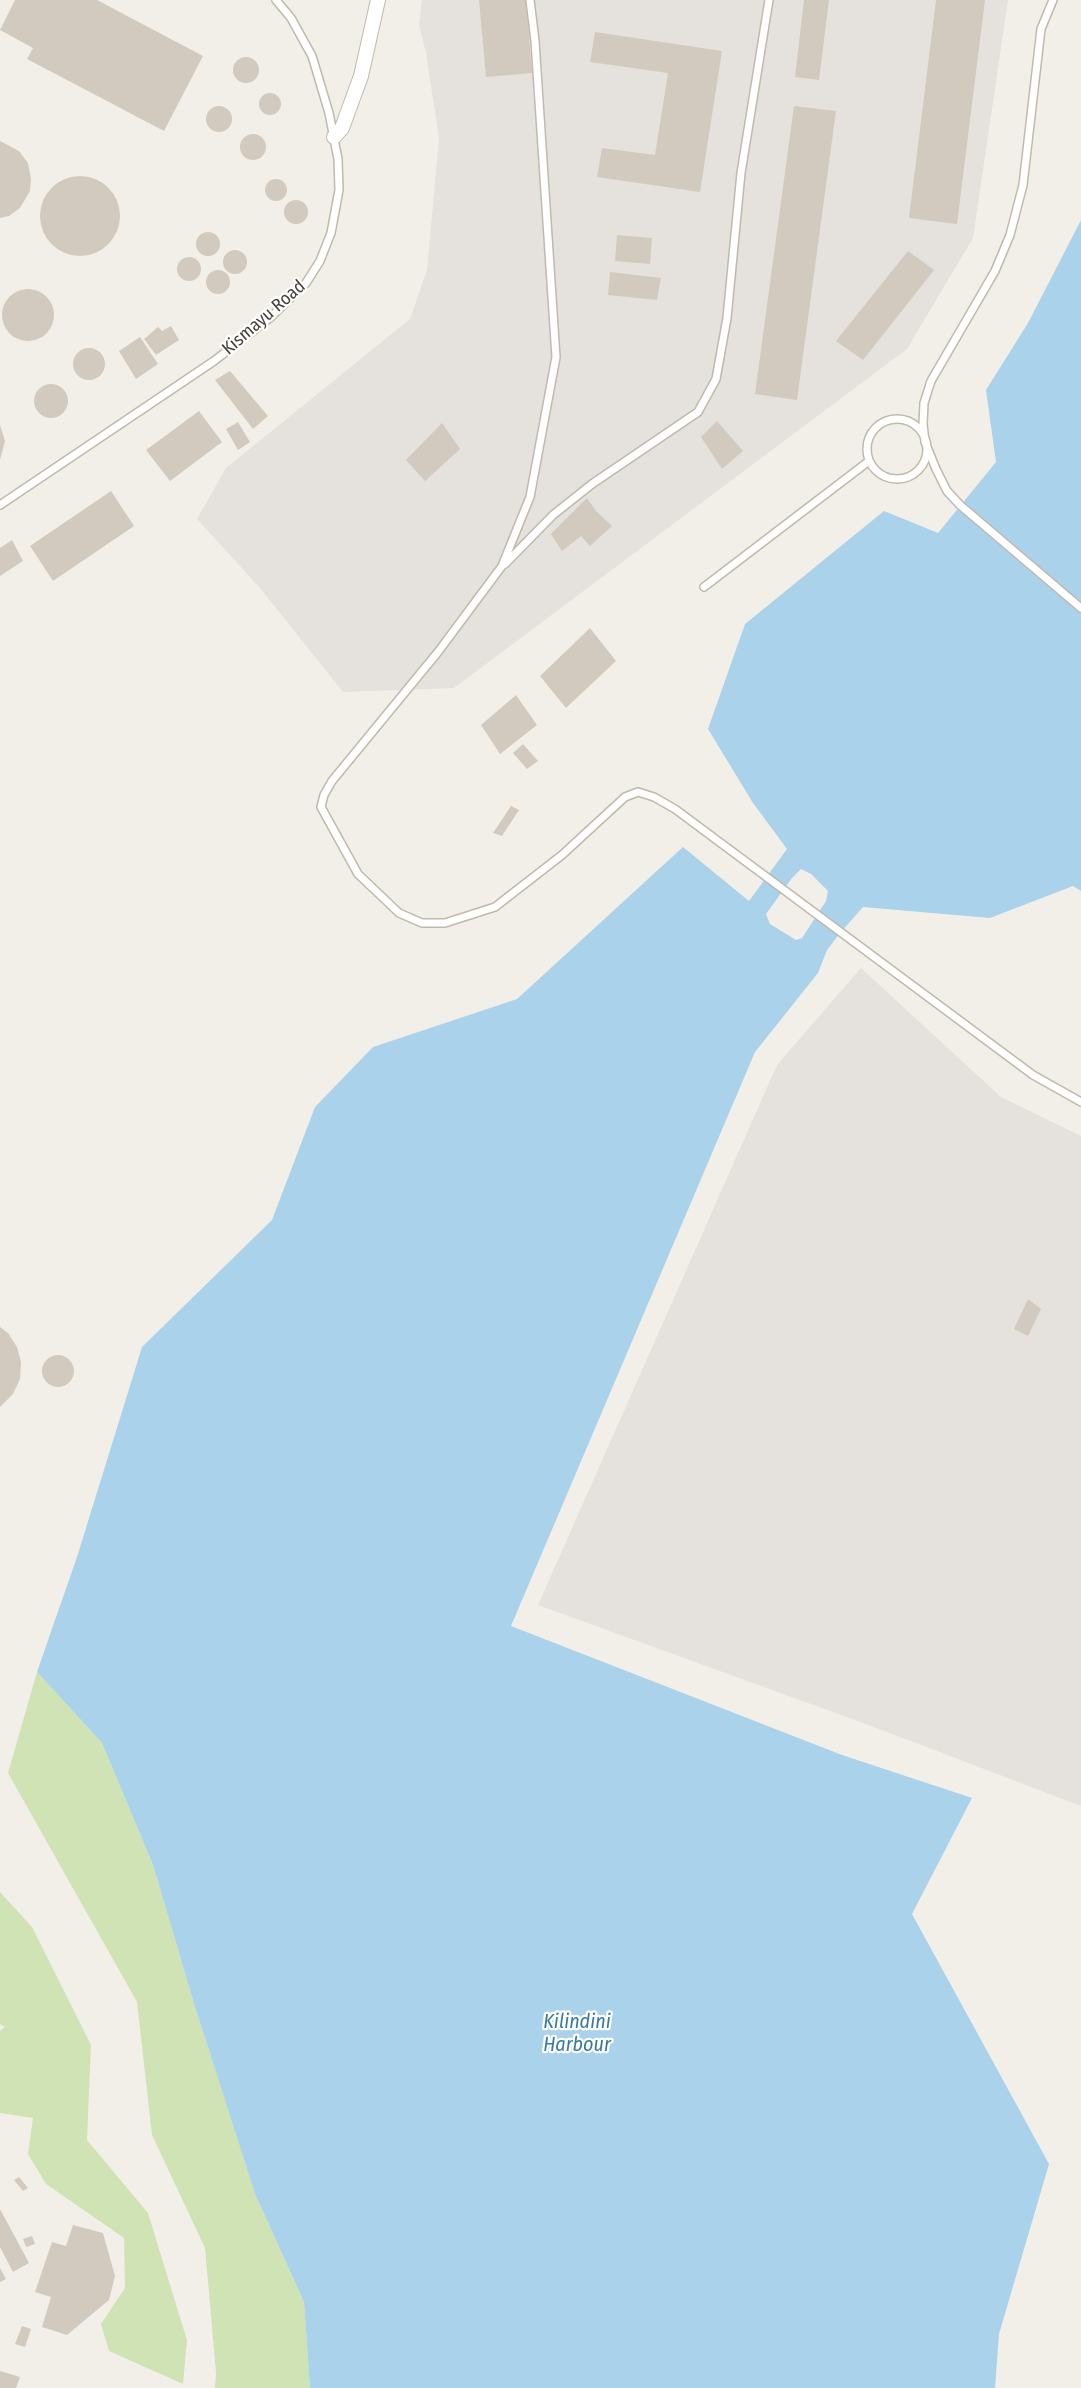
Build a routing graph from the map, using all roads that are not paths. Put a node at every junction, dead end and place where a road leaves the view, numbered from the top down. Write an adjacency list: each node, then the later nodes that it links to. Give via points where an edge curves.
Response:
1 (276, 0): 6 (lane, Kismayu Road, via 312,56)
2 (378, 0): 6 (street, via 361,76 342,128)
3 (530, 0): 10 (lane, via 556,357 530,497)
4 (769, 0): 10 (lane, via 741,173 727,318 716,379 698,412 592,484 553,515)
5 (1053, 0): 7 (lane, via 1041,29 1023,185 1010,235 995,271 932,381 924,403)
6 (334, 137): 9 (lane, Kismayu Road, via 339,190 331,233 306,283 271,317 214,361)
7 (926, 442): 8 (lane, via 922,465 908,477 881,475); 8 (lane, via 910,423 889,420 877,428 867,443); 12 (lane, via 936,470 960,505)
8 (869, 461): 11 (lane)
9 (0, 505)
10 (502, 566): 13 (lane, via 324,795 321,807 358,874 399,913 422,922 445,922 495,907 562,855 625,797 638,792 675,809 1033,1075)
11 (704, 587)
12 (1081, 608)
13 (1081, 1102)

